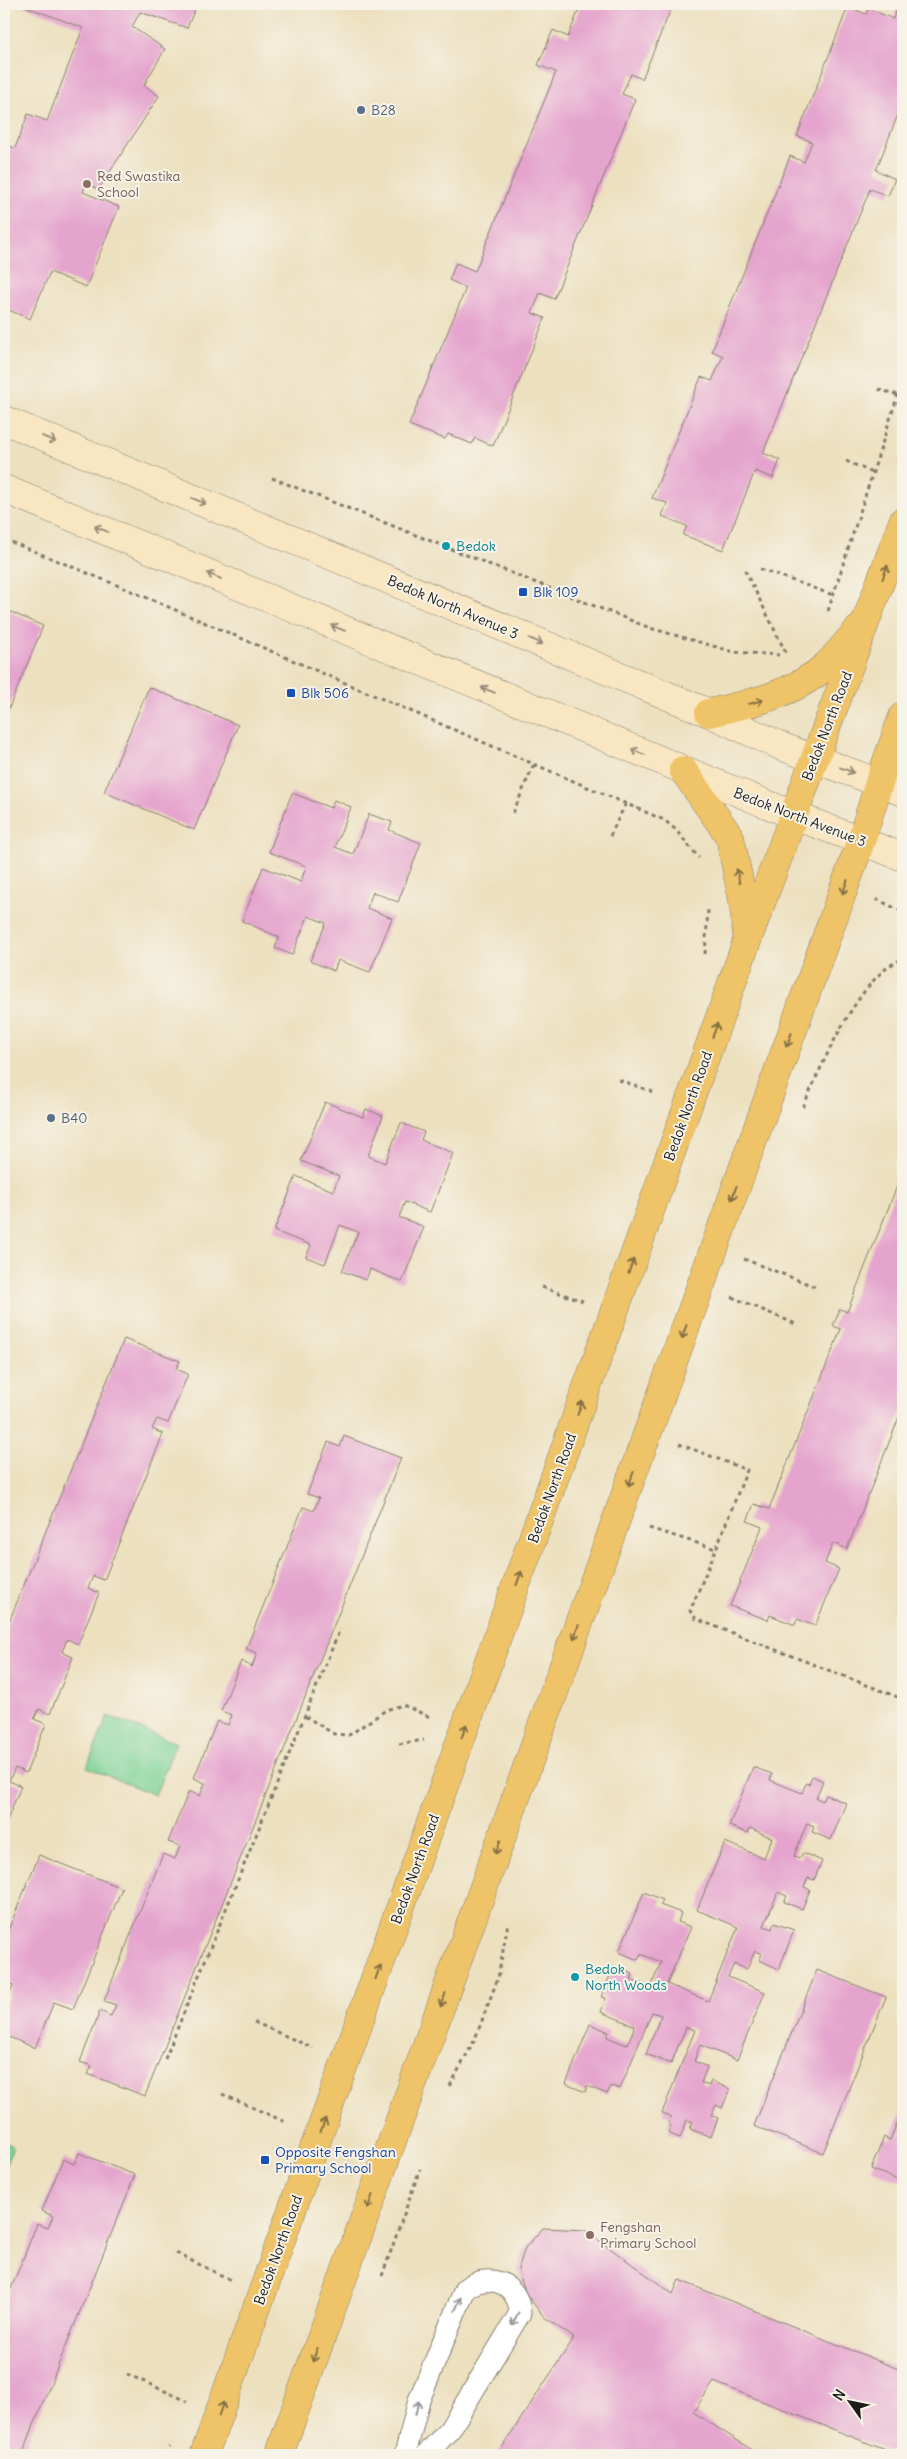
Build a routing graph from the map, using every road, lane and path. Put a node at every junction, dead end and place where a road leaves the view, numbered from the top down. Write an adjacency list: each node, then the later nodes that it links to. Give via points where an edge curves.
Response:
1 (903, 379): 3 (path)
2 (878, 389): 3 (path)
3 (898, 395): 6 (path)
4 (4, 420): 18 (main road, Bedok North Avenue 3, one-way to 18)
5 (846, 461): 6 (path)
6 (874, 473): 13 (path)
7 (272, 478): 17 (path, via 650,628 734,652)
8 (4, 489): 22 (main road, Bedok North Avenue 3, one-way to 8)
9 (903, 521): 15 (main road, Bedok North Road, one-way to 9)
10 (4, 539): 21 (path)
11 (760, 569): 13 (path)
12 (745, 570): 17 (path)
13 (833, 595): 14 (path)
14 (827, 613)
15 (868, 618): 18 (main road, one-way to 15, via 760,702 793,686 826,666); 20 (main road, Bedok North Road)
16 (794, 651): 17 (path)
17 (787, 656)
18 (709, 713): 20 (main road, Bedok North Avenue 3)
19 (903, 716): 23 (main road)
20 (815, 758): 23 (main road, Bedok North Avenue 3, one-way to 23); 26 (main road, Bedok North Road)
21 (534, 764): 24 (path); 25 (path)
22 (683, 770): 26 (main road, Bedok North Avenue 3); 31 (main road, one-way to 22, via 730,836)
23 (891, 787): 28 (main road)
24 (626, 803): 27 (path); 30 (path, via 664,820)
25 (513, 813)
26 (793, 815): 28 (main road, Bedok North Avenue 3); 31 (main road, Bedok North Road)
27 (610, 836)
28 (861, 841): 29 (main road, Bedok North Avenue 3); 59 (main road, one-way to 59)
29 (903, 857)
30 (701, 861)
31 (747, 941): 38 (main road, Bedok North Road, one-way to 31)
32 (619, 1080): 33 (path)
33 (656, 1093)
34 (742, 1258): 36 (path)
35 (542, 1287): 38 (path)
36 (816, 1287)
37 (729, 1296): 39 (path)
38 (615, 1312): 58 (main road, Bedok North Road, one-way to 38)
39 (798, 1325)
40 (676, 1443): 42 (path, via 747,1470)
41 (646, 1527): 42 (path)
42 (716, 1549): 44 (path, via 690,1611 696,1619)
43 (340, 1629): 45 (path)
44 (903, 1699)
45 (306, 1716): 46 (path, via 334,1734 349,1735 386,1710 403,1705); 51 (path)
46 (432, 1718)
47 (424, 1740): 48 (path)
48 (399, 1744)
49 (254, 2022): 50 (path)
50 (313, 2048)
51 (165, 2059)
52 (222, 2094): 53 (path)
53 (288, 2123)
54 (176, 2253): 55 (path)
55 (232, 2280)
56 (127, 2374): 57 (path)
57 (187, 2401)
58 (204, 2455)
59 (279, 2455)
60 (405, 2455): 61 (lane, one-way to 61, via 419,2400 465,2289 476,2281 497,2282 514,2291 520,2313 450,2429)
61 (426, 2455)

